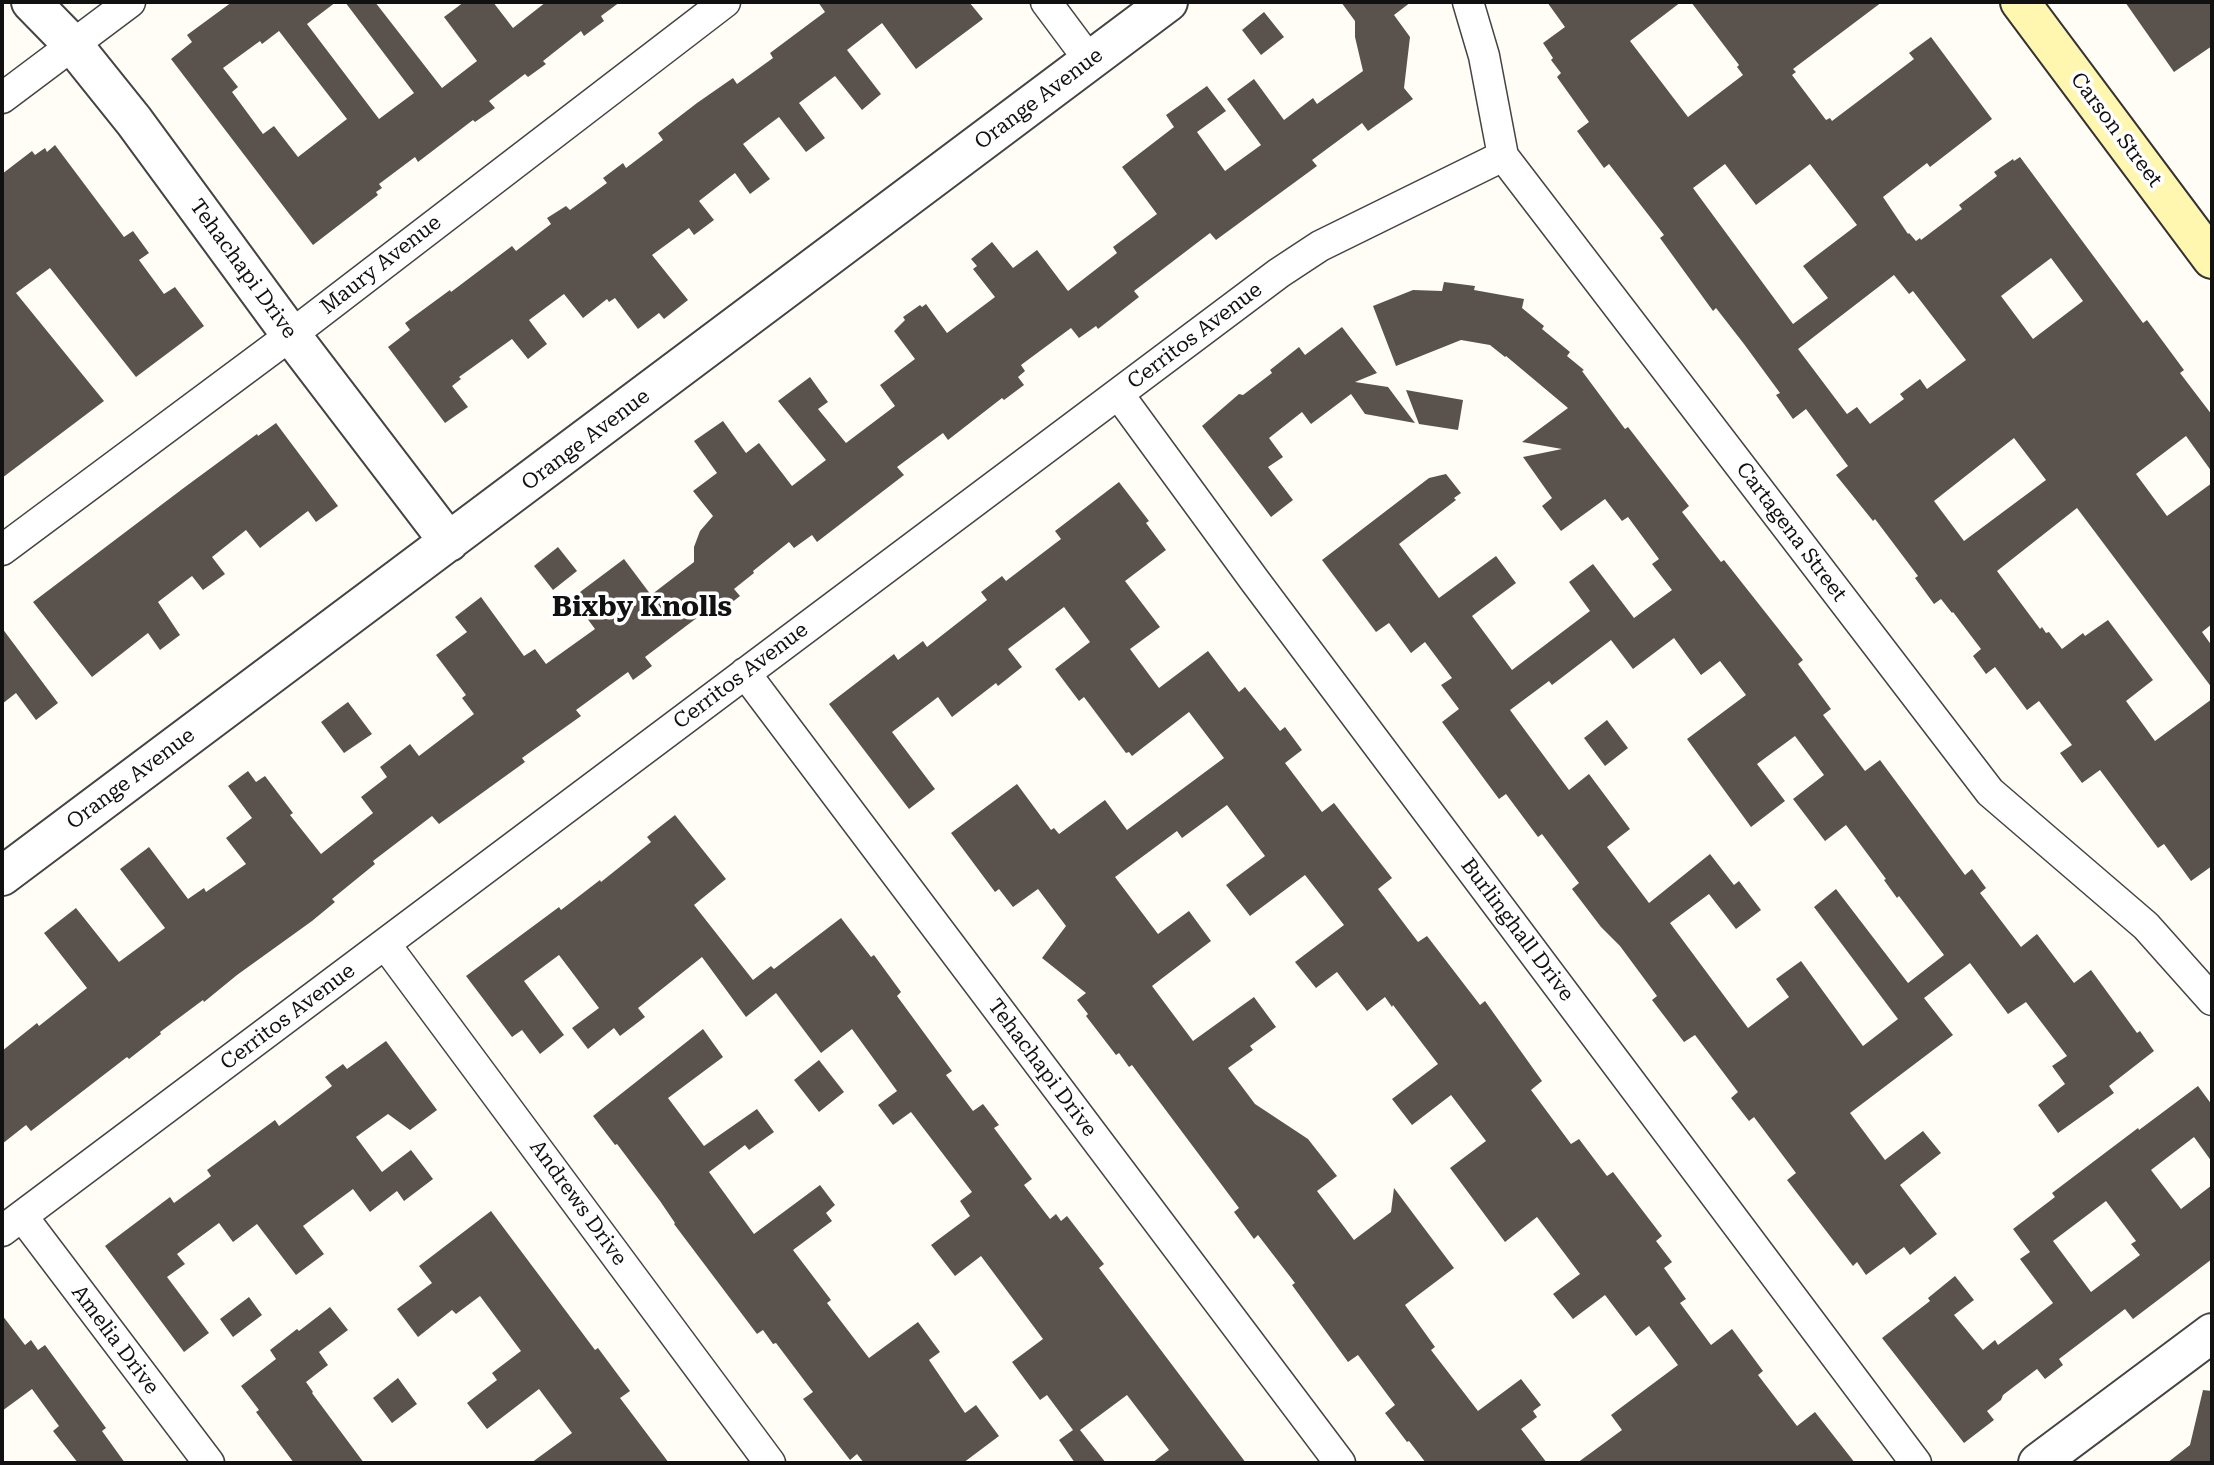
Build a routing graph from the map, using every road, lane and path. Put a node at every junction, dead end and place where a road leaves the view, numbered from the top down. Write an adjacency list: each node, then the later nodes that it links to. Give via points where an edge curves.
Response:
1 (31, 2): 8 (street, Tehachapi Drive)
2 (130, 2): 8 (street)
3 (725, 2): 13 (street, Maury Avenue)
4 (1046, 2): 9 (street)
5 (1168, 2): 9 (street, Orange Avenue)
6 (1468, 2): 11 (street, Cartagena Street, via 1484,56)
7 (2020, 2): 12 (main road, Carson Street)
8 (74, 45): 10 (street); 13 (street, Tehachapi Drive)
9 (1090, 61): 15 (street, Orange Avenue)
10 (2, 98)
11 (1503, 156): 14 (street, Cerritos Avenue, via 1320,246); 20 (street, Cartagena Street, via 1990,792 2146,926)
12 (2212, 259)
13 (291, 335): 15 (street, Tehachapi Drive); 16 (street, Maury Avenue)
14 (1119, 395): 17 (street, Cerritos Avenue); 26 (street, Burlinghall Drive)
15 (449, 542): 18 (street, Orange Avenue)
16 (2, 550)
17 (745, 673): 19 (street, Cerritos Avenue); 25 (street, Tehachapi Drive)
18 (2, 876)
19 (385, 944): 21 (street, Cerritos Avenue); 24 (street, Andrews Drive)
20 (2212, 1000)
21 (12, 1224): 23 (street, Amelia Drive)
22 (2212, 1332): 27 (street)
23 (209, 1463)
24 (770, 1463)
25 (1340, 1463)
26 (1916, 1463)
27 (2039, 1463)

